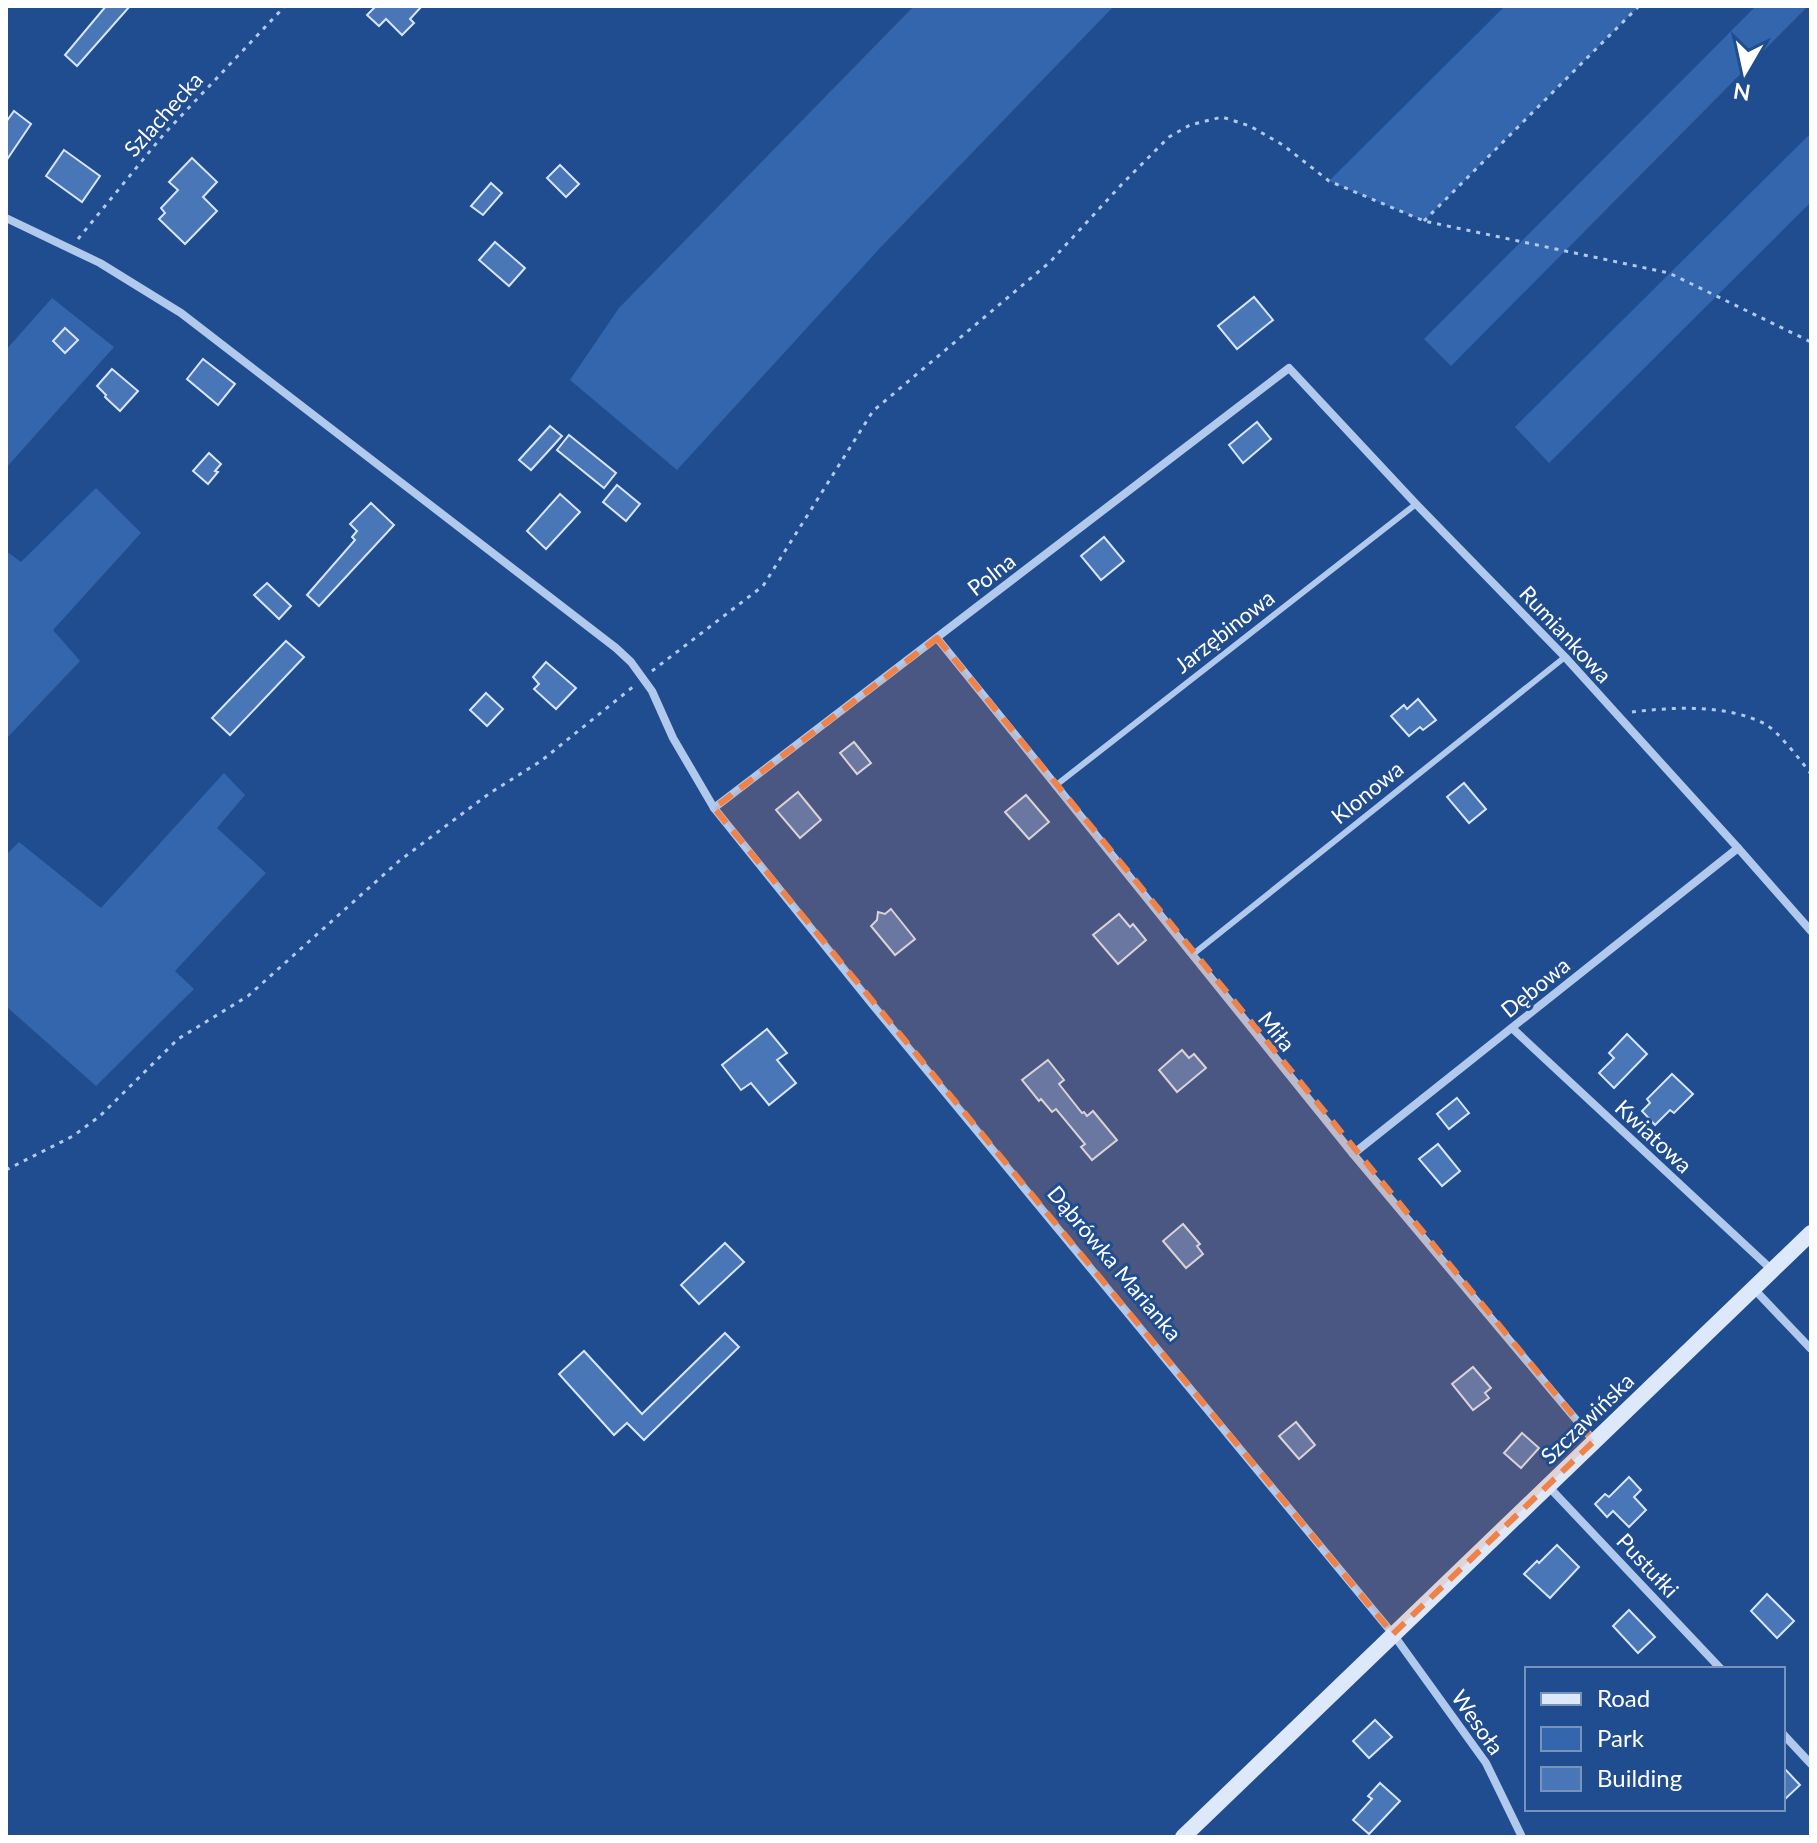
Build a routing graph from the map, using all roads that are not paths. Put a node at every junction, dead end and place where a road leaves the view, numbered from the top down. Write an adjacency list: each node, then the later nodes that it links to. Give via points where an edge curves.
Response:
1 (6, 218): 7 (street, Dąbrówka Marianka, via 126,278 181,313 616,648 643,678)
2 (1289, 368): 3 (street, Rumiankowa); 4 (street, Polna)
3 (1416, 504): 5 (street, Rumiankowa); 6 (lane, Jarzębinowa)
4 (937, 638): 6 (street, Miła); 7 (street, Polna)
5 (1565, 657): 8 (street, Rumiankowa); 10 (lane, Klonowa)
6 (1055, 786): 10 (street, Miła)
7 (714, 808): 19 (street, Dąbrówka Marianka)
8 (1738, 848): 9 (street, Rumiankowa); 11 (street, Dębowa)
9 (1811, 931)
10 (1192, 955): 12 (street, Miła)
11 (1512, 1028): 12 (street, Dębowa); 14 (street, Kwiatowa)
12 (1353, 1154): 17 (street, Miła)
13 (1811, 1233): 14 (street, Szczawińska)
14 (1772, 1270): 15 (street, Szczawińska)
15 (1753, 1289): 16 (street); 17 (street, Szczawińska)
16 (1811, 1349)
17 (1594, 1441): 18 (street, Szczawińska)
18 (1548, 1485): 19 (street, Szczawińska); 20 (street, Pustułki)
19 (1393, 1634): 23 (street); 24 (street, Wesoła, via 1486,1763)
20 (1719, 1667)
21 (1785, 1736): 22 (street)
22 (1811, 1764)
23 (1183, 1837)
24 (1522, 1837)

